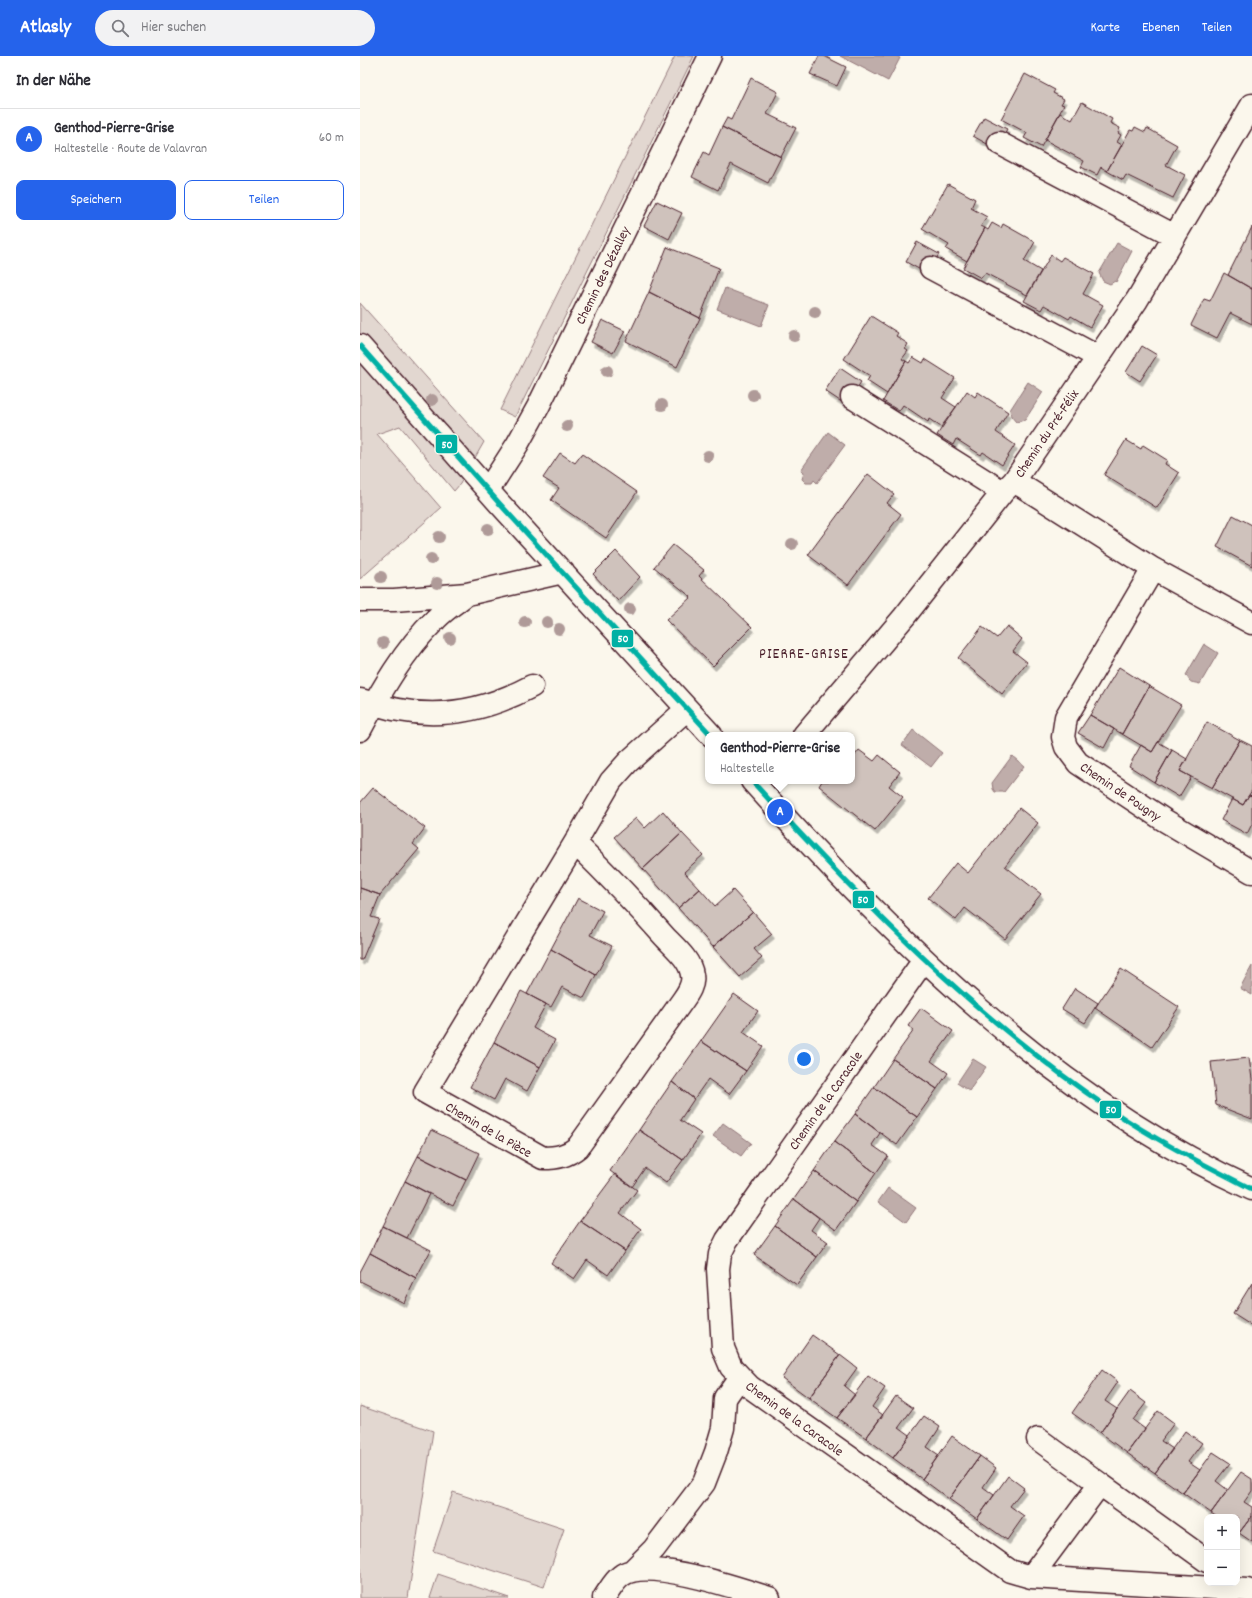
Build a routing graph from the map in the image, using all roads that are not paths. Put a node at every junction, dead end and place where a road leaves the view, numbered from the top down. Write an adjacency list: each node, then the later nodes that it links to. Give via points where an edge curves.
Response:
1 (710, 56): 10 (street, Chemin des Dézalley, via 538,407)
2 (1252, 105): 4 (street, Chemin du Pré-Félix)
3 (999, 143): 4 (street)
4 (1175, 236): 7 (street, Chemin du Pré-Félix, via 1137,300)
5 (931, 268): 7 (street)
6 (360, 346): 10 (street)
7 (1098, 357): 9 (street, Chemin du Pré-Félix)
8 (852, 397): 9 (street)
9 (1008, 487): 11 (street); 21 (street, Chemin du Pré-Félix, via 904,617)
10 (488, 490): 12 (street)
11 (1153, 569): 15 (street); 24 (street, Chemin de Pougny, via 1066,718 1063,728 1066,746 1078,763 1164,820)
12 (563, 572): 13 (street); 18 (street)
13 (467, 594): 14 (street); 17 (street, via 437,617)
14 (360, 600)
15 (1252, 623)
16 (532, 686): 17 (street, via 484,707 451,713 398,710)
17 (367, 701): 19 (street)
18 (688, 709): 20 (street); 23 (street, Chemin de la Pièce, via 610,781)
19 (360, 730)
20 (708, 732)
21 (807, 732)
22 (759, 784): 25 (street, via 847,884)
23 (575, 843): 23 (street, Chemin de la Pièce, via 425,1092 543,1158 561,1157 578,1147 691,988 692,976 688,964 641,909)
24 (1252, 872)
25 (924, 960): 26 (street, via 1000,1028 1078,1088 1176,1150); 27 (street, Chemin de la Caracole, via 727,1240 720,1254 718,1269 723,1348 730,1367)
26 (1252, 1189)
27 (739, 1378): 31 (street, via 725,1398 723,1428 704,1482 654,1549); 32 (street, Chemin de la Caracole, via 994,1561 1010,1571)
28 (1038, 1438): 29 (street)
29 (1100, 1484): 30 (street); 32 (street)
30 (1204, 1559)
31 (632, 1571): 34 (street, via 621,1576); 35 (street, via 653,1569 717,1581)
32 (1031, 1577): 33 (street, Chemin de la Caracole)
33 (1245, 1589)
34 (604, 1598)
35 (769, 1598)

